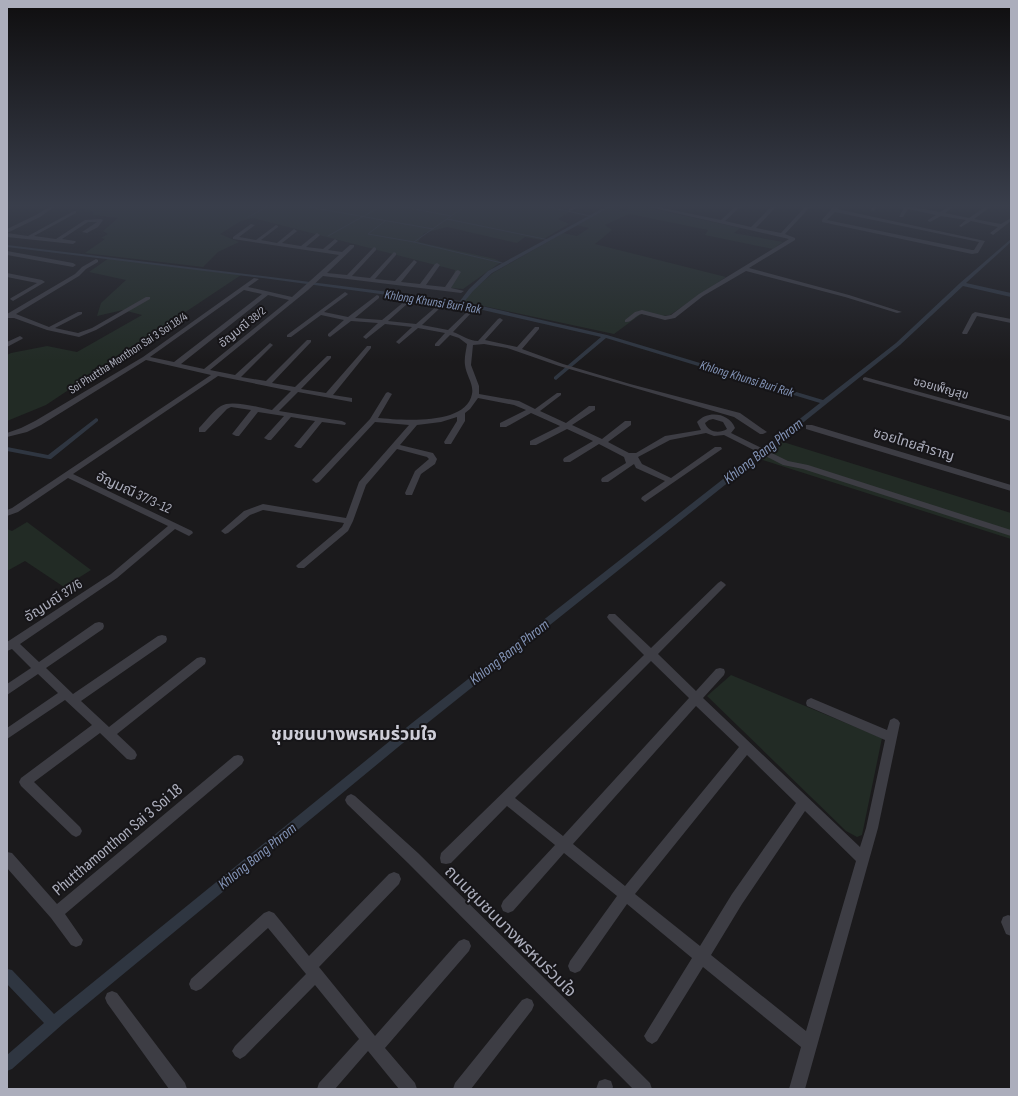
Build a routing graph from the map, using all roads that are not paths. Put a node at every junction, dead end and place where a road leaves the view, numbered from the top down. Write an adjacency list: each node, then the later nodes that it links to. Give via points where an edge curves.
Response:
1 (32, 258): 8 (street)
2 (339, 258): 13 (street, อัญมณี 38/2)
3 (366, 258): 14 (street)
4 (390, 258): 16 (street)
5 (762, 258): 10 (street)
6 (96, 261): 28 (street)
7 (414, 262): 17 (street)
8 (73, 265)
9 (437, 265): 18 (street)
10 (745, 269): 32 (street); 38 (street, via 701,294 673,317 665,318 642,312)
11 (458, 272): 20 (street)
12 (7, 275): 25 (street, via 42,282)
13 (321, 275): 14 (street); 27 (street, อัญมณี 38/2)
14 (348, 277): 16 (street)
15 (256, 279): 19 (street, Soi Phuttha Monthon Sai 3 Soi 18/4)
16 (371, 280): 17 (street)
17 (397, 283): 18 (street)
18 (422, 286): 20 (street)
19 (243, 288): 22 (street); 60 (street, Soi Phuttha Monthon Sai 3 Soi 18/4)
20 (448, 289): 21 (street)
21 (461, 291)
22 (267, 294): 27 (street); 61 (street)
23 (345, 294): 34 (street)
24 (377, 297): 36 (street)
25 (10, 298): 28 (street)
26 (148, 298): 42 (street, via 83,334 72,335)
27 (293, 300): 62 (street, อัญมณี 38/2)
28 (31, 302): 35 (street)
29 (405, 303): 40 (street)
30 (438, 307): 41 (street)
31 (470, 311): 45 (street)
32 (899, 312)
33 (80, 313): 42 (street)
34 (319, 313): 36 (street); 47 (street)
35 (8, 316): 42 (street)
36 (350, 319): 40 (street); 46 (street)
37 (500, 320): 52 (street)
38 (627, 321)
39 (1011, 321): 44 (street, via 975,314)
40 (383, 322): 41 (street); 48 (street)
41 (416, 326): 45 (street); 51 (street)
42 (49, 328)
43 (537, 328): 58 (street)
44 (965, 332)
45 (449, 333): 53 (street, via 466,338); 56 (street)
46 (330, 335)
47 (289, 336)
48 (366, 336)
49 (20, 338): 54 (street)
50 (309, 341): 66 (street)
51 (399, 342)
52 (480, 342): 53 (street); 58 (street, via 493,342)
53 (470, 343): 71 (street, via 468,365 476,385)
54 (7, 345)
55 (270, 345): 64 (street)
56 (437, 345)
57 (369, 347): 70 (street)
58 (518, 349): 91 (street, via 628,385 737,416)
59 (329, 357): 67 (street)
60 (145, 358): 61 (street); 93 (street, Soi Phuttha Monthon Sai 3 Soi 18/4, via 38,423)
61 (175, 365): 62 (street)
62 (204, 372): 63 (street)
63 (217, 374): 64 (street); 103 (street)
64 (236, 378): 66 (street)
65 (865, 379): 80 (street, ซอยเพ็ญสุข)
66 (267, 384): 67 (street)
67 (297, 390): 70 (street); 75 (street)
68 (388, 394): 81 (street)
69 (559, 394): 76 (street)
70 (328, 396): 72 (street)
71 (476, 396): 76 (street, via 516,403); 77 (street, via 471,406)
72 (349, 400)
73 (257, 408): 75 (street); 88 (street, via 227,405); 92 (street)
74 (592, 408): 86 (street)
75 (275, 411): 78 (street)
76 (533, 411): 85 (street); 86 (street)
77 (461, 413): 83 (street); 95 (street, via 462,421)
78 (290, 414): 79 (street); 94 (street)
79 (321, 419): 82 (street); 98 (street)
80 (1011, 419)
81 (373, 420): 83 (street); 104 (street)
82 (342, 423)
83 (415, 423): 99 (street)
84 (628, 423): 96 (street)
85 (503, 424)
86 (566, 426): 96 (street); 97 (street)
87 (809, 427): 107 (street, ซอยไทยสำราญ)
88 (202, 430)
89 (728, 430): 90 (street, via 718,434); 90 (street, via 728,422 724,419 710,417 701,422); 115 (street, via 788,461)
90 (707, 431): 101 (street, via 668,438 638,455)
91 (763, 432)
92 (236, 434)
93 (7, 435)
94 (268, 438)
95 (448, 442)
96 (600, 442): 101 (street); 102 (street)
97 (533, 443)
98 (298, 446)
99 (394, 446): 108 (street, via 430,455 432,459 432,462 418,473); 111 (street, via 362,484)
100 (718, 449): 106 (street)
101 (631, 456): 105 (street, via 628,465); 106 (street, via 639,466)
102 (567, 460)
103 (68, 475): 110 (street); 112 (street, อัญมณี 37/3-12)
104 (316, 480)
105 (605, 480)
106 (671, 482): 109 (street)
107 (1011, 488)
108 (409, 493)
109 (645, 499)
110 (7, 513)
111 (349, 521): 113 (street, via 263,507 254,508); 116 (street, via 344,529)
112 (172, 525): 114 (street, อัญมณี 37/3-12); 121 (street, อัญมณี 37/6, via 170,530 129,566)
113 (225, 531)
114 (189, 533)
115 (1011, 533)
116 (301, 566)
117 (721, 585): 122 (street)
118 (612, 617): 122 (street)
119 (99, 626): 124 (street)
120 (162, 639): 127 (street)
121 (10, 645): 124 (street)
122 (651, 654): 128 (street); 138 (street)
123 (201, 661): 133 (street)
124 (39, 668): 126 (street); 127 (street)
125 (720, 672): 128 (street)
126 (7, 690)
127 (70, 697): 131 (street); 132 (street)
128 (697, 698): 135 (street); 142 (street)
129 (811, 703): 134 (street)
130 (894, 723): 134 (street)
131 (100, 726): 133 (street); 141 (street, via 25,782)
132 (7, 734)
133 (108, 734): 136 (street)
134 (891, 737): 145 (street)
135 (746, 746): 140 (street); 147 (street)
136 (131, 755)
137 (238, 760): 149 (street, Phutthamonthon Sai 3 Soi 18)
138 (506, 798): 142 (street); 144 (street)
139 (351, 800): 166 (street, ถนนชุมชนบางพรหมร่วมใจ, via 413,858)
140 (804, 802): 145 (street); 152 (street, via 737,898)
141 (76, 831)
142 (564, 845): 147 (street); 148 (street)
143 (7, 858): 149 (street, Phutthamonthon Sai 3 Soi 18)
144 (446, 858)
145 (863, 859): 160 (street)
146 (394, 879): 154 (street)
147 (625, 896): 152 (street); 153 (street)
148 (508, 906)
149 (56, 913): 150 (street)
150 (76, 940)
151 (464, 946): 159 (street)
152 (701, 957): 158 (street); 160 (street)
153 (575, 966)
154 (312, 971): 155 (street, via 269,918); 159 (street); 161 (street)
155 (196, 984)
156 (112, 998): 162 (street)
157 (527, 1005): 165 (street)
158 (652, 1036)
159 (372, 1044): 163 (street); 164 (street)
160 (810, 1044): 167 (street)
161 (240, 1051)
162 (179, 1089)
163 (325, 1089)
164 (408, 1089)
165 (461, 1089)
166 (644, 1089)
167 (797, 1089)

